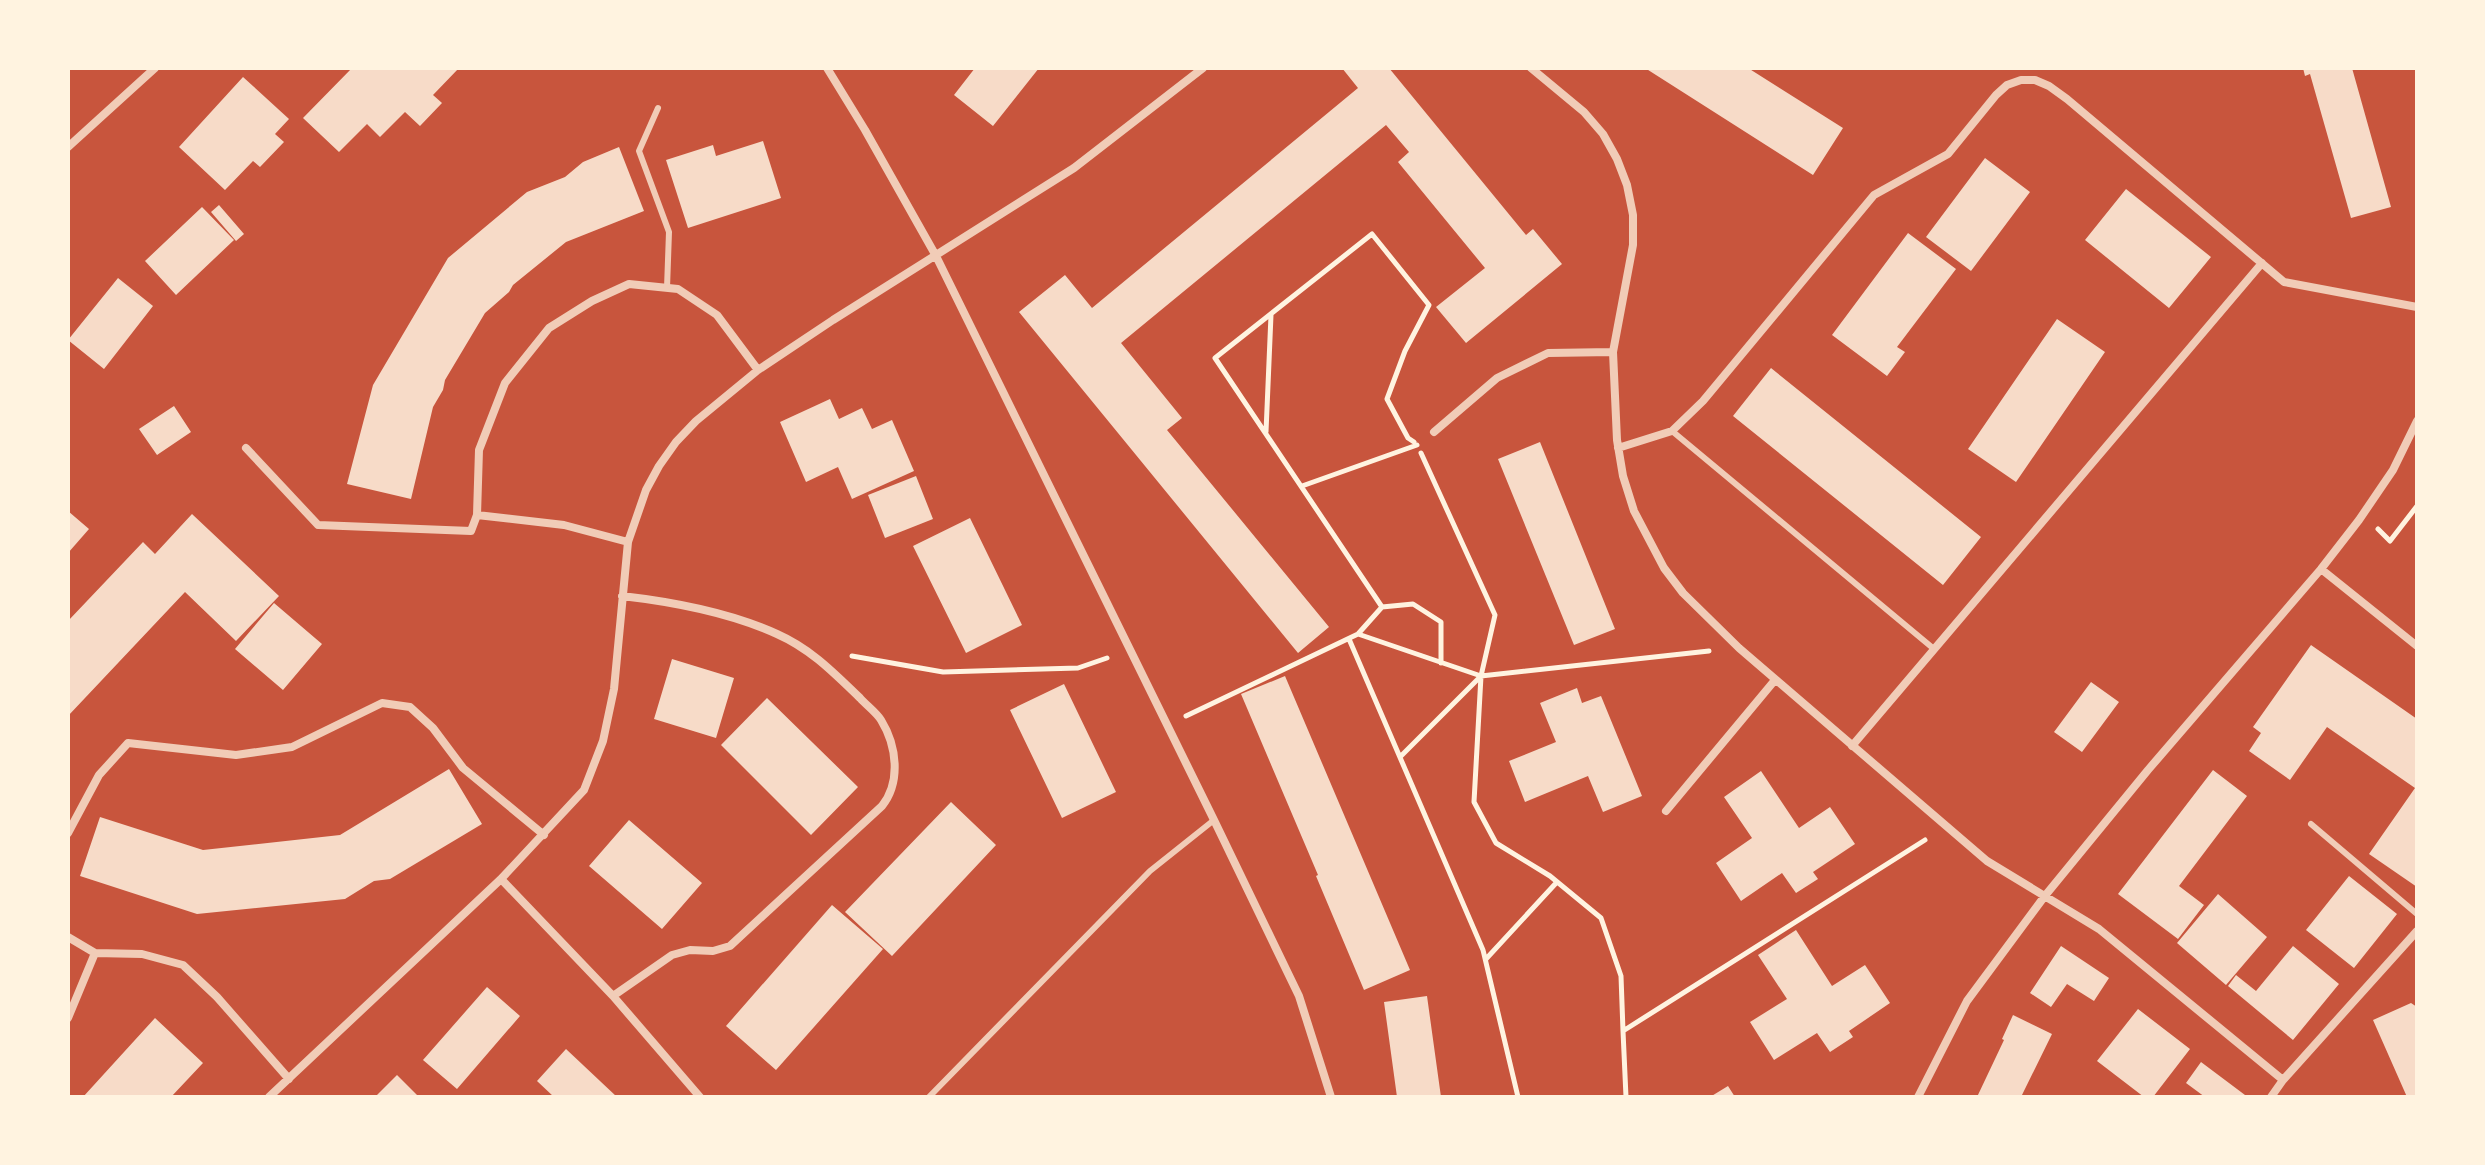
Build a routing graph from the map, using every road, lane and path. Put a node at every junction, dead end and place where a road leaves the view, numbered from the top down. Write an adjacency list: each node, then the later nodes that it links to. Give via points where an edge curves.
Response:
1 (155, 68): 6 (street)
2 (827, 68): 7 (street)
3 (1203, 68): 7 (street, via 1074,168)
4 (1531, 68): 12 (street, via 1603,134 1627,185 1633,245)
5 (658, 108): 9 (lane, via 639,151 669,232)
6 (68, 147)
7 (936, 256): 13 (street); 34 (street)
8 (2262, 263): 10 (street, via 2284,282); 15 (street, via 2067,99 2035,80 2021,80 1996,95 1948,154 1874,195 1703,401); 33 (street)
9 (667, 288): 13 (street, via 678,289 717,315); 23 (street, via 629,284 549,328 499,396 479,450)
10 (2417, 307)
11 (1271, 314): 17 (path); 17 (path, via 1215,358); 18 (path, via 1372,234 1429,305 1387,399)
12 (1613, 352): 16 (street, via 1548,353 1497,378); 20 (street)
13 (758, 370): 25 (street, via 676,442 646,490)
14 (2417, 421): 24 (street)
15 (1672, 431): 20 (street); 33 (lane)
16 (1434, 432): 18 (path)
17 (1266, 433): 21 (path)
18 (1417, 445): 21 (path); 37 (path, via 1495,615)
19 (246, 448): 23 (street, via 318,525 471,531)
20 (1618, 448): 32 (street, via 1634,511 1658,559 1683,593)
21 (1302, 486): 28 (path)
22 (2417, 506): 24 (path, via 2390,541)
23 (477, 515): 25 (street, via 564,525)
24 (2363, 515): 26 (street)
25 (628, 542): 27 (street)
26 (2321, 569): 31 (street); 50 (street)
27 (622, 596): 35 (street, via 731,617 778,634); 47 (street, via 614,689 603,741 584,790)
28 (1382, 607): 29 (path); 36 (path, via 1413,604 1441,622)
29 (1358, 634): 30 (path); 36 (path)
30 (1349, 639): 39 (path); 41 (path)
31 (2417, 646)
32 (1739, 648): 37 (path); 38 (street)
33 (1934, 649): 40 (street)
34 (1131, 651): 35 (path, via 1078,668 943,672 841,654); 39 (street)
35 (824, 663): 56 (street, via 881,719 896,756 891,794 730,946 672,955)
36 (1441, 663): 37 (path)
37 (1481, 676): 41 (path); 49 (path, via 1474,802 1496,843)
38 (1775, 680): 40 (street); 42 (street)
39 (1167, 725): 43 (street)
40 (1852, 746): 45 (street)
41 (1400, 757): 55 (path)
42 (1666, 811)
43 (1214, 820): 63 (lane, via 1150,871); 64 (street, via 1299,996)
44 (2311, 824): 51 (lane)
45 (1947, 826): 50 (street, via 1987,861); 58 (path)
46 (68, 833): 47 (street, via 99,775 128,743 236,755 292,747 382,703 410,707 463,768)
47 (544, 835): 48 (street)
48 (501, 879): 56 (street); 59 (street)
49 (1557, 882): 55 (path); 58 (path, via 1601,918 1621,976)
50 (2044, 897): 60 (street, via 2099,929); 67 (street, via 1967,1001)
51 (2417, 914)
52 (2417, 931): 60 (street)
53 (68, 937): 54 (street)
54 (95, 953): 57 (street); 59 (street, via 142,954 183,965)
55 (1485, 959): 65 (path)
56 (613, 996): 62 (street)
57 (68, 1018)
58 (1623, 1031): 66 (path)
59 (289, 1079): 61 (street)
60 (2283, 1080): 68 (street)
61 (269, 1097)
62 (700, 1097)
63 (929, 1097)
64 (1331, 1097)
65 (1518, 1097)
66 (1626, 1097)
67 (1918, 1097)
68 (2271, 1097)

